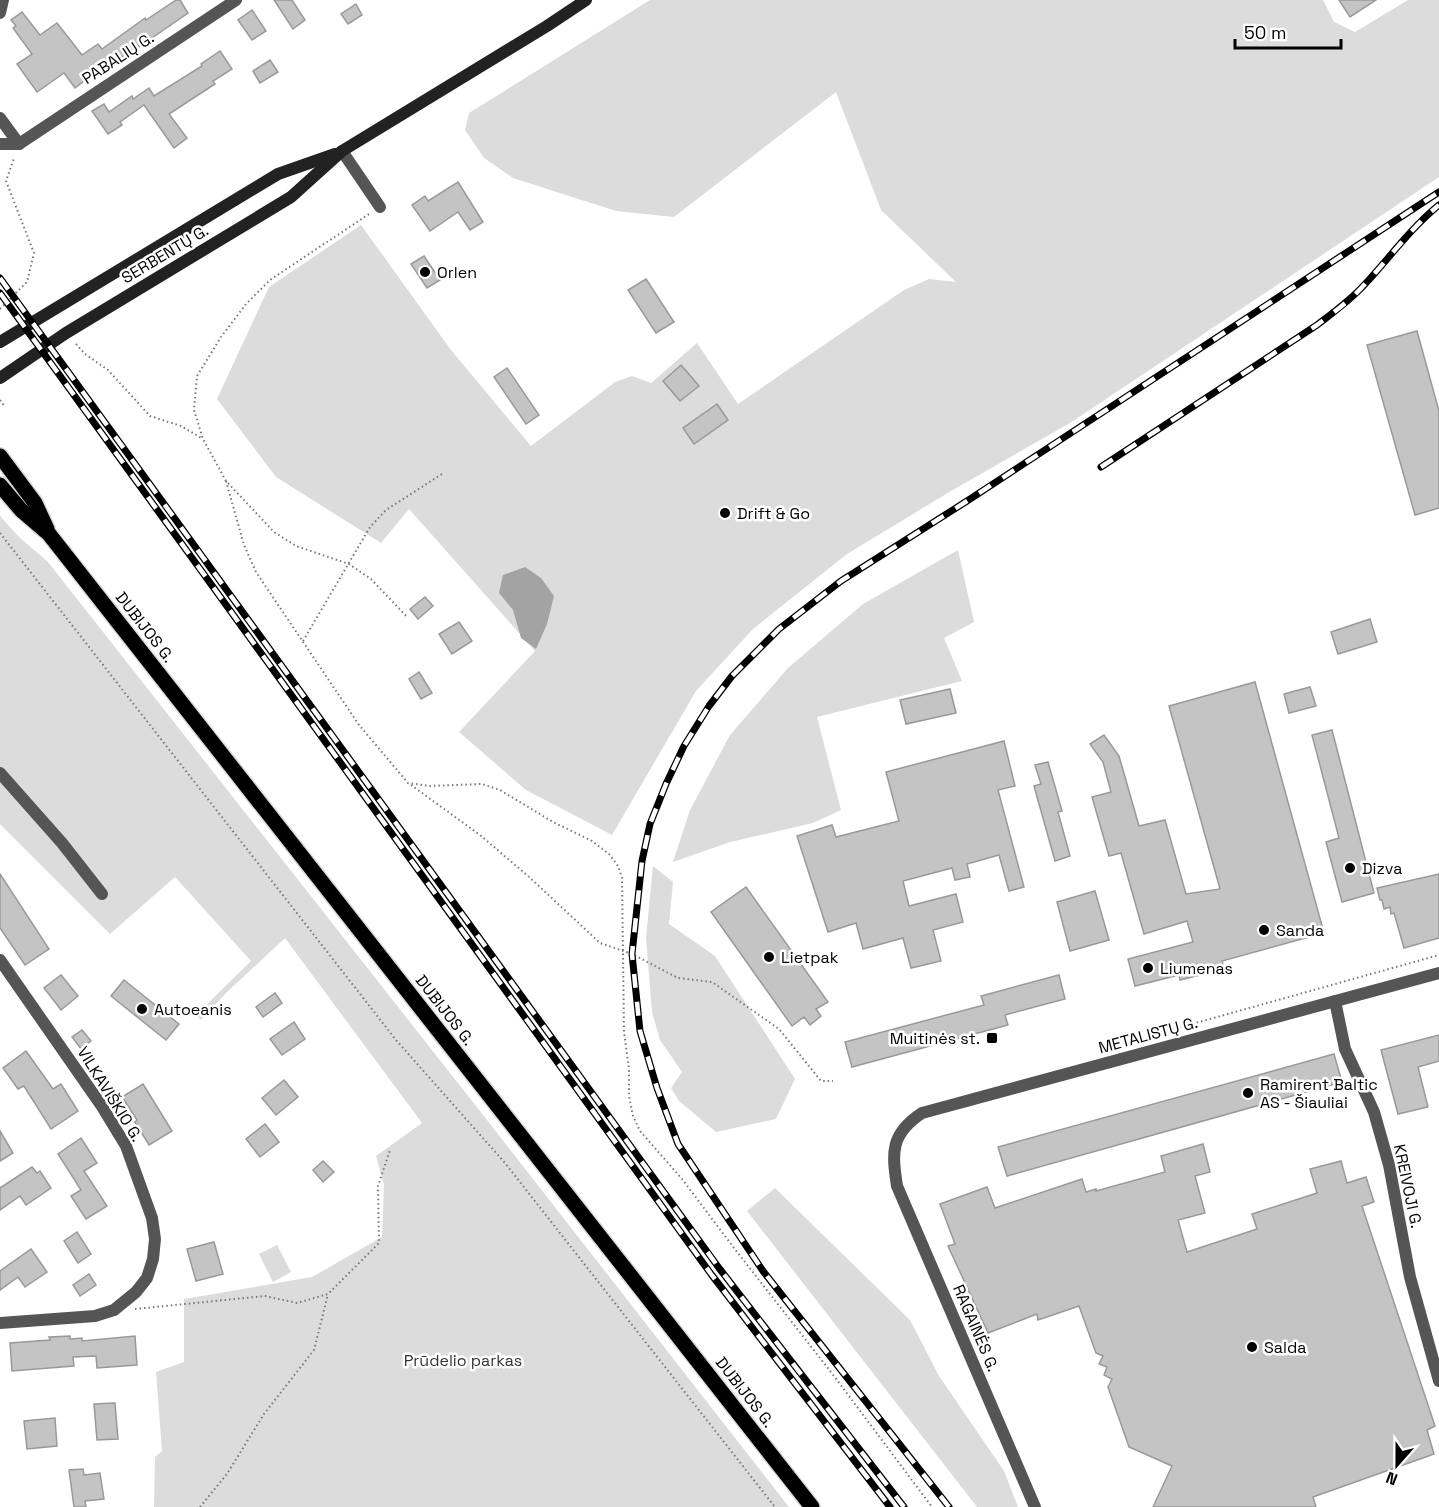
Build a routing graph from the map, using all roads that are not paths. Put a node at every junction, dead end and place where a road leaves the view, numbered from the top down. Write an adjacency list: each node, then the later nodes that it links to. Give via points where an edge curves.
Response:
1 (3, 0): 4 (street)
2 (236, 0): 7 (street, PABALIŲ G.)
3 (586, 0): 8 (main road, SERBENTŲ G.)
4 (0, 13)
5 (0, 118): 7 (street)
6 (0, 144): 7 (street)
7 (19, 144)
8 (342, 151): 9 (street); 10 (main road, SERBENTŲ G., via 278,174); 11 (main road, SERBENTŲ G., via 291,197 66,333)
9 (380, 207)
10 (0, 342)
11 (0, 378)
12 (0, 456): 14 (main road, DUBIJOS G., via 35,503)
13 (0, 485): 14 (main road, DUBIJOS G.)
14 (49, 534): 23 (main road, DUBIJOS G.)
15 (0, 773): 16 (street)
16 (102, 894)
17 (0, 960): 21 (street, VILKAVIŠKIO G., via 126,1146 152,1218 155,1239 147,1278 114,1310 95,1316)
18 (1439, 973): 19 (street, METALISTŲ G.)
19 (1335, 1001): 20 (street, METALISTŲ G., via 922,1113 904,1128); 22 (street, KREIVOJI G., via 1345,1049 1374,1112 1389,1165 1410,1277)
20 (893, 1160): 24 (street, RAGAINĖS G., via 897,1186)
21 (0, 1323)
22 (1439, 1381)
23 (812, 1507)
24 (1035, 1507)

